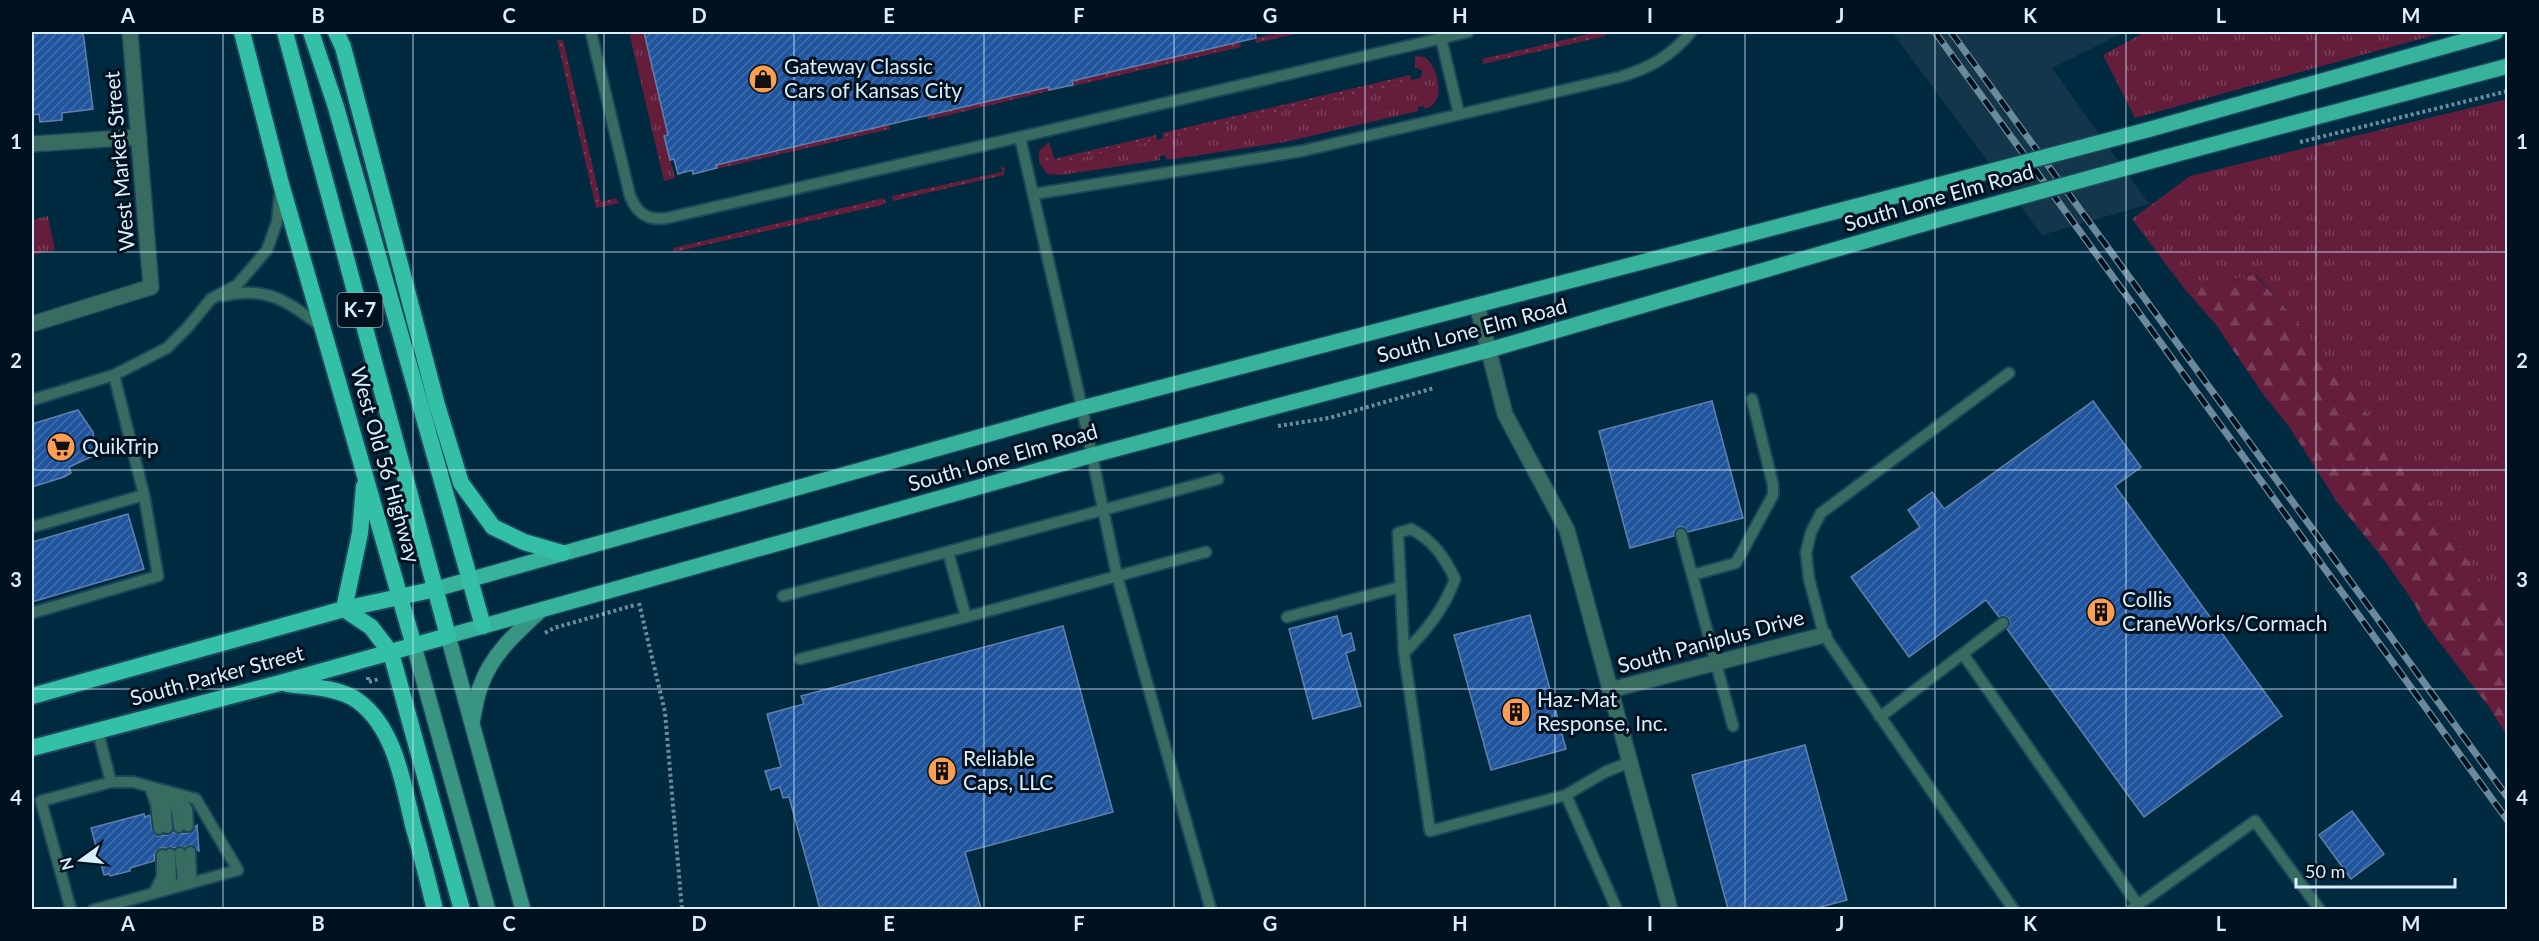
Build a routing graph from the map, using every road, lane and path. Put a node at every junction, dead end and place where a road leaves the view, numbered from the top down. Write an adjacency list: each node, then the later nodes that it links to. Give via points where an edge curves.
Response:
1 (130, 32): 14 (street, West Market Street)
2 (242, 32): 18 (highway, West Old 56 Highway / K-7)
3 (285, 32): 46 (highway, West Old 56 Highway / K-7)
4 (311, 32): 44 (highway, via 336,107)
5 (336, 32): 41 (highway, via 461,483 494,527)
6 (591, 32): 15 (lane, via 630,196 641,214 650,219)
7 (1468, 32): 10 (lane)
8 (1691, 32): 13 (lane, via 1663,60 1641,71)
9 (2496, 32): 21 (main road, South Lone Elm Road, bridge, via 2147,130)
10 (1441, 38): 13 (lane); 15 (lane)
11 (2508, 66): 24 (main road, South Lone Elm Road, bridge, via 1944,218)
12 (2508, 91): 16 (path)
13 (1459, 114): 19 (lane, via 1276,156)
14 (139, 137): 17 (street); 22 (street, West Market Street, via 152,286)
15 (1020, 137): 19 (lane)
16 (2299, 142)
17 (32, 144)
18 (281, 184): 20 (lane, via 277,222 267,250 237,285); 23 (highway, West Old 56 Highway / K-7)
19 (1034, 194): 30 (lane)
20 (211, 298): 23 (lane, via 248,292 269,294 287,301); 26 (lane, via 167,348)
21 (1477, 304): 24 (street); 30 (main road, South Lone Elm Road)
22 (32, 324)
23 (322, 327): 33 (highway, West Old 56 Highway / K-7)
24 (1489, 350): 32 (main road, South Lone Elm Road); 66 (street, via 1505,414 1567,530)
25 (2008, 373): 57 (lane, via 1821,513 1810,532 1806,553)
26 (114, 375): 29 (lane); 35 (lane)
27 (1434, 388): 31 (path, via 1329,418)
28 (1752, 399): 42 (lane, via 1773,495 1736,563)
29 (32, 400)
30 (1082, 408): 32 (lane); 41 (main road, South Lone Elm Road)
31 (1269, 428)
32 (1093, 455): 36 (lane); 51 (main road, South Lone Elm Road)
33 (365, 474): 48 (highway, West Old 56 Highway); 50 (highway, K-7, via 360,533)
34 (1218, 479): 36 (lane)
35 (144, 495): 37 (lane); 52 (lane, via 158,576)
36 (1103, 511): 39 (lane); 43 (lane)
37 (32, 527)
38 (1681, 534): 42 (lane)
39 (948, 552): 47 (lane); 53 (lane)
40 (1206, 552): 43 (lane)
41 (562, 554): 44 (main road, South Lone Elm Road)
42 (1692, 575): 64 (lane)
43 (1118, 576): 53 (lane); 89 (lane)
44 (470, 579): 46 (main road, South Lone Elm Road); 56 (highway)
45 (1400, 586): 54 (lane); 61 (lane); 61 (lane, via 1398,533 1411,529 1425,536 1445,559 1455,579 1448,600 1430,628)
46 (435, 589): 48 (highway, South Parker Street); 58 (highway, West Old 56 Highway / K-7)
47 (783, 596)
48 (400, 598): 50 (highway, South Parker Street); 59 (highway, West Old 56 Highway)
49 (639, 603): 88 (path, via 665,712)
50 (344, 609): 60 (highway, via 371,627); 67 (highway, South Parker Street)
51 (541, 610): 56 (main road, South Lone Elm Road); 69 (main road, via 510,638 494,660 481,685)
52 (32, 613)
53 (966, 617): 63 (lane)
54 (1287, 617)
55 (2003, 623): 62 (lane)
56 (483, 626): 58 (main road, South Lone Elm Road)
57 (1824, 634): 64 (street, South Paniplus Drive); 68 (lane)
58 (448, 636): 59 (highway, South Parker Street); 69 (main road, West Old 56 Highway)
59 (414, 646): 60 (highway, South Parker Street); 86 (main road, West Old 56 Highway)
60 (391, 652): 65 (highway, South Parker Street); 85 (highway)
61 (1404, 653): 76 (lane, via 1430,831)
62 (1963, 654): 68 (lane); 81 (lane)
63 (800, 659)
64 (1715, 663): 66 (street, South Paniplus Drive); 70 (lane)
65 (280, 683): 71 (highway, South Parker Street); 84 (highway, via 334,691 357,699 374,715 398,765)
66 (1610, 690): 73 (street)
67 (32, 696)
68 (1880, 717): 92 (lane)
69 (472, 724): 87 (main road, West Old 56 Highway)
70 (1733, 726)
71 (98, 732): 72 (highway, South Parker Street); 74 (lane)
72 (32, 748)
73 (1630, 762): 76 (lane); 91 (street)
74 (111, 782): 75 (lane, via 133,782); 82 (lane, via 41,801)
75 (162, 790): 75 (lane, via 187,809 173,828 166,811); 78 (lane, via 196,799 238,870)
76 (1566, 795): 90 (lane)
77 (175, 853): 78 (lane); 79 (lane); 80 (lane)
78 (183, 885): 79 (lane)
79 (166, 889): 80 (lane)
80 (154, 893): 83 (lane)
81 (2135, 907): 93 (lane, via 2255,820)
82 (71, 909)
83 (93, 909)
84 (435, 909)
85 (462, 909)
86 (488, 909)
87 (523, 909)
88 (682, 909)
89 (1211, 909)
90 (1617, 909)
91 (1670, 909)
92 (2014, 909)
93 (2320, 909)

